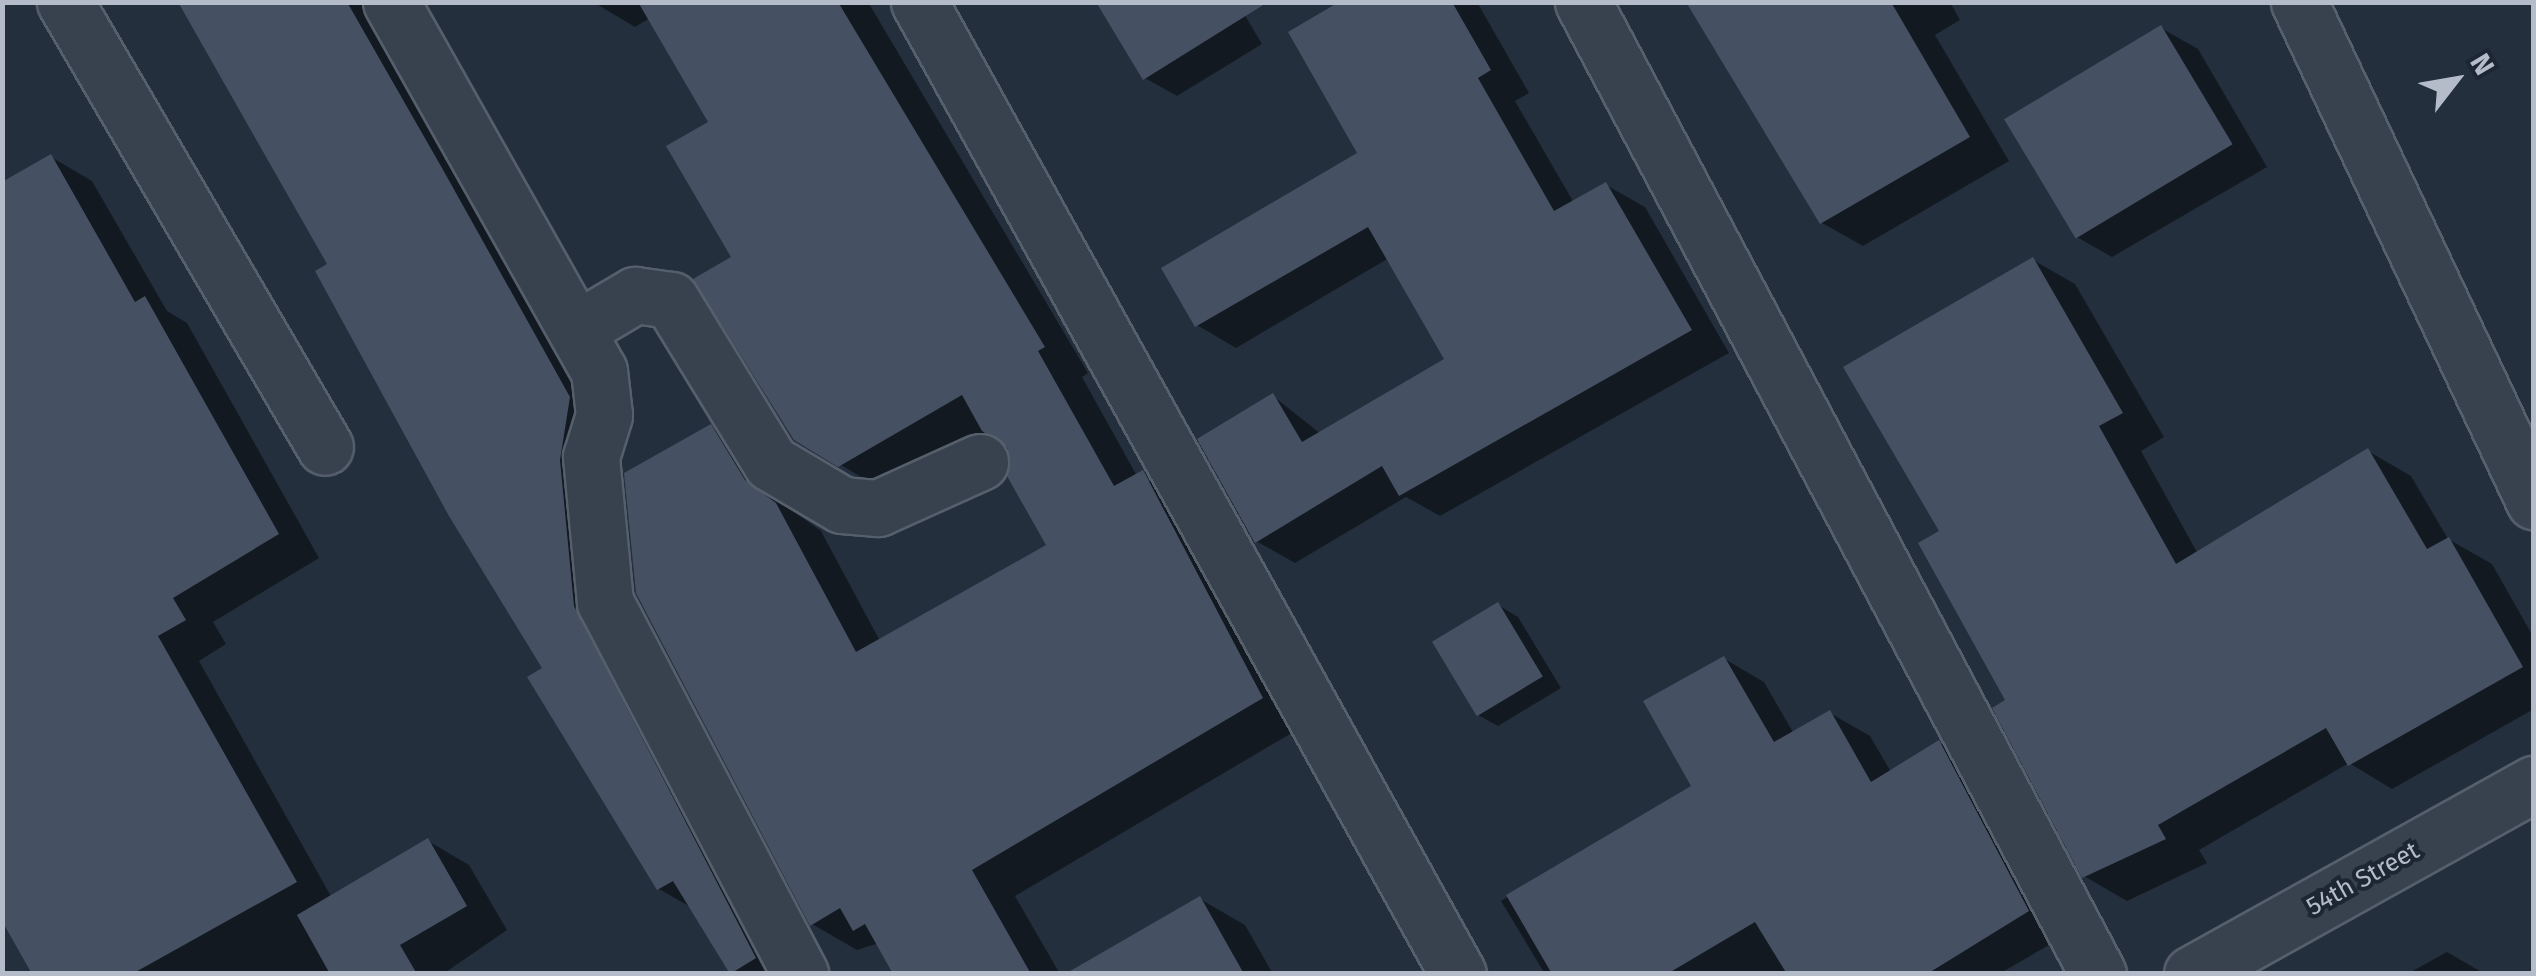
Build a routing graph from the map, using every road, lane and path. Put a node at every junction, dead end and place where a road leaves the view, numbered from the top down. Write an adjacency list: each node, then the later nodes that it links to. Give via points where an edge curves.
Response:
1 (66, 2): 7 (street)
2 (391, 2): 6 (street)
3 (919, 2): 12 (street)
4 (1583, 2): 13 (street)
5 (2299, 2): 9 (street)
6 (581, 327): 8 (street, via 635,295 672,300 771,463 842,505 878,508); 11 (street, via 604,415 591,457 604,602)
7 (324, 447)
8 (980, 462)
9 (2534, 501)
10 (2534, 784): 14 (street, 54th Street)
11 (800, 974)
12 (1458, 974)
13 (2098, 974)
14 (2192, 974)

